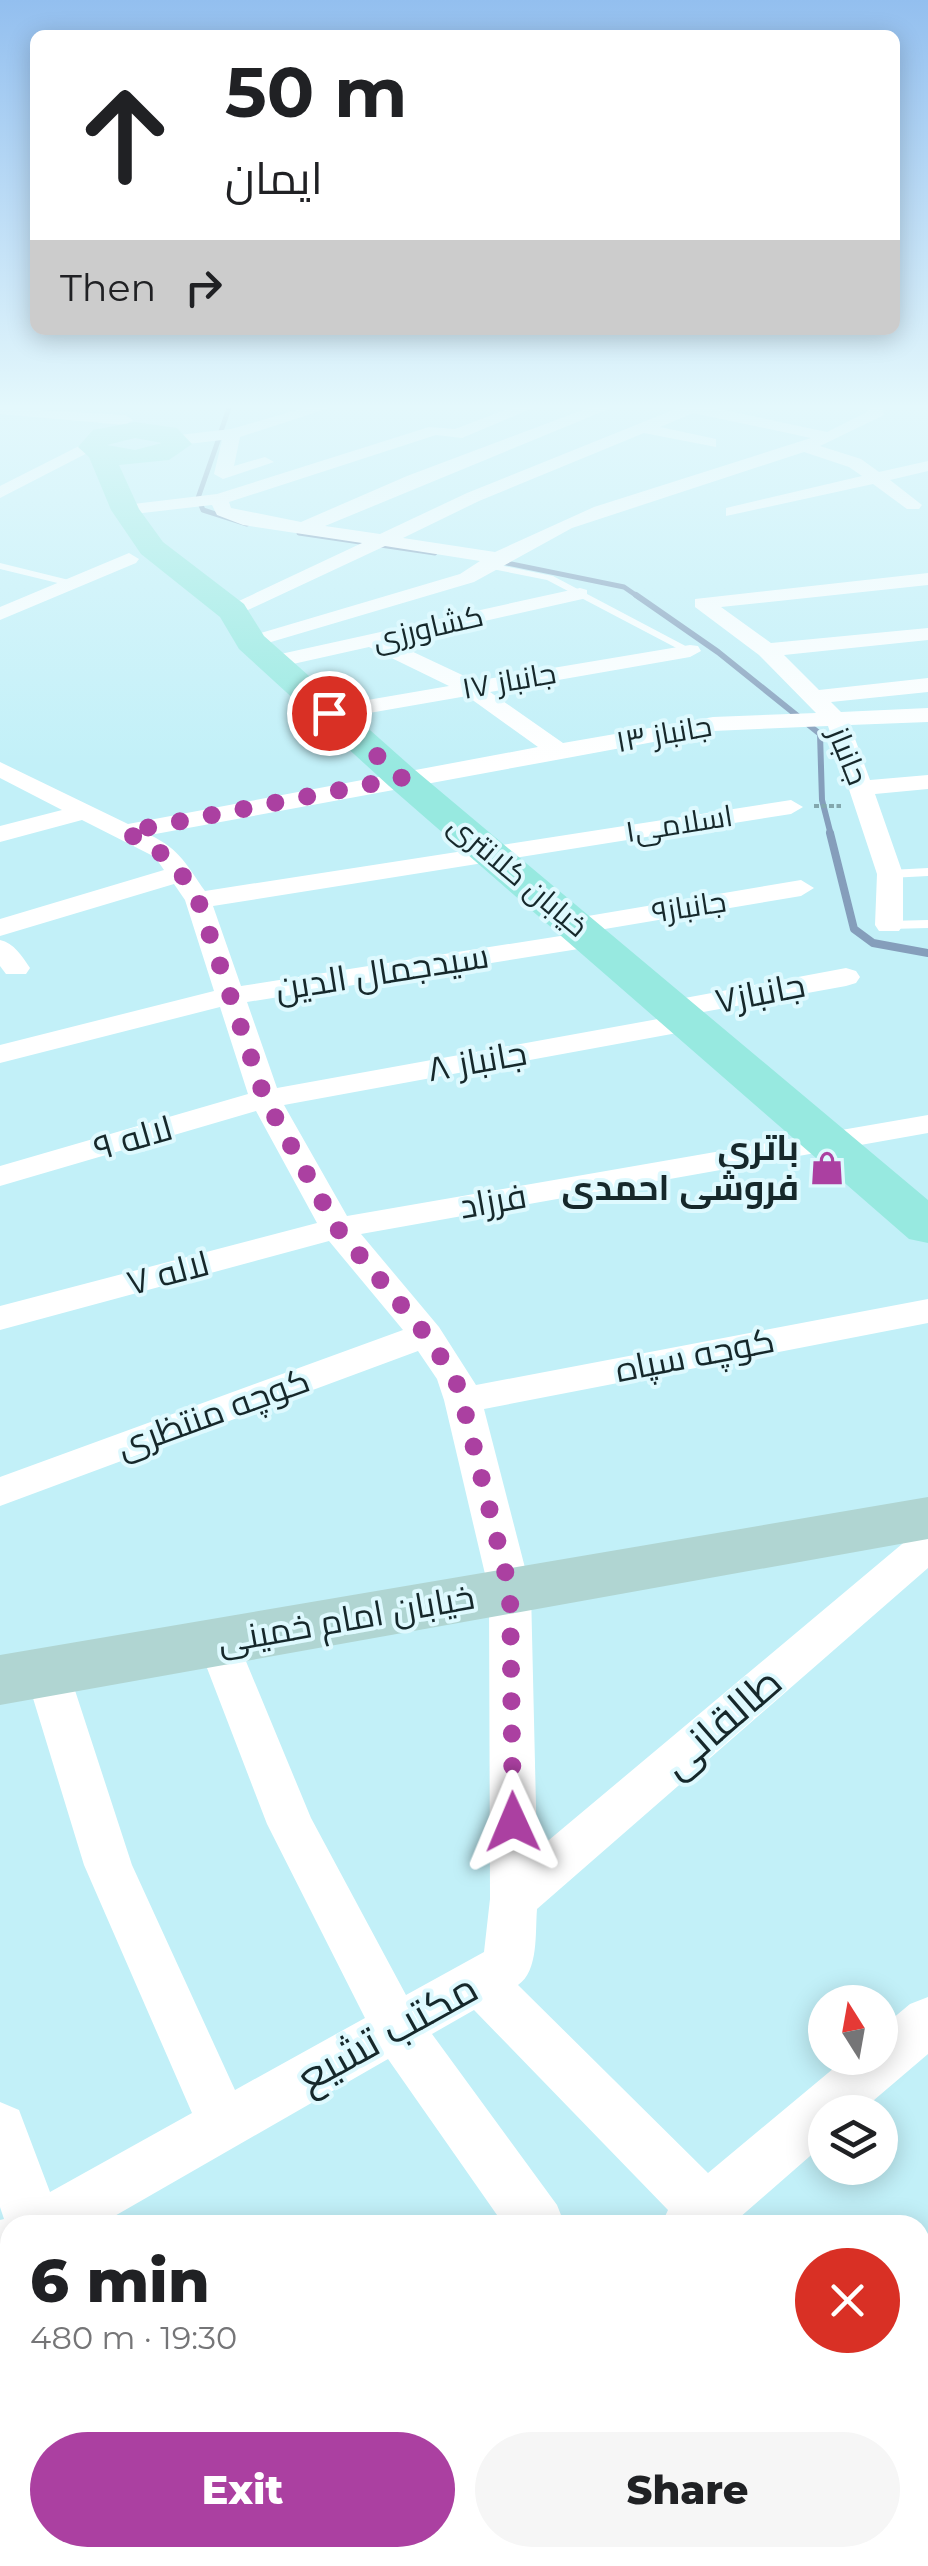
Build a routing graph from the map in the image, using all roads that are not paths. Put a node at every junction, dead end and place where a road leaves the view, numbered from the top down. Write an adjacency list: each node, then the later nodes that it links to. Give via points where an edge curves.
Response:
1 (138, 528): 17 (main road, خیابان کلانتری)
2 (303, 528): 6 (street)
3 (360, 528): 6 (street)
4 (409, 528): 7 (street)
5 (554, 528): 9 (street)
6 (345, 535): 7 (street)
7 (380, 542): 9 (street); 17 (street)
8 (129, 559): 12 (street)
9 (490, 561): 13 (lane); 15 (street, via 467,578)
10 (0, 566): 12 (lane)
11 (928, 579): 20 (street, جانباز, via 702,604)
12 (70, 583): 14 (street)
13 (580, 594): 18 (street, کشاورزی); 19 (lane)
14 (0, 614)
15 (329, 618): 17 (street); 18 (street)
16 (928, 634): 20 (street)
17 (253, 639): 18 (street, کشاورزی); 24 (main road, خیابان کلانتری)
18 (372, 641): 22 (street)
19 (690, 650): 22 (street, جانباز ۱۷)
20 (768, 650): 23 (street, جانباز)
21 (928, 686): 23 (street)
22 (468, 687): 24 (street, جانباز ۱۷); 27 (street)
23 (814, 697): 26 (street, جانباز)
24 (329, 713): 29 (main road, خیابان کلانتری)
25 (928, 715): 26 (street, جانباز ۱۳)
26 (838, 722): 27 (street, جانباز ۱۳, via 713,724); 31 (street, جانباز)
27 (560, 752): 29 (street, جانباز ۱۳)
28 (0, 769): 33 (street)
29 (402, 778): 34 (street, جانباز ۱۳); 36 (main road, خیابان کلانتری)
30 (928, 782): 31 (street)
31 (864, 797): 38 (street, جانباز)
32 (791, 807): 36 (street, اسلامی۱)
33 (83, 812): 34 (street); 35 (street)
34 (125, 832): 39 (street, via 164,852)
35 (0, 834)
36 (492, 854): 39 (street, اسلامی۱); 44 (main road, خیابان کلانتری)
37 (928, 872): 38 (lane)
38 (890, 874): 42 (street, جانباز)
39 (190, 886): 43 (street, اسلامی۱); 46 (street, مکتب تشیع)
40 (801, 888): 44 (street, جانباز۹)
41 (928, 924): 42 (lane, جانباز)
42 (889, 925)
43 (0, 928)
44 (583, 932): 46 (street, سیدجمال الدین); 47 (main road, خیابان کلانتری)
45 (846, 976): 47 (street, جانباز۷)
46 (230, 996): 48 (street, سیدجمال الدین); 49 (street, مکتب تشیع)
47 (681, 1016): 49 (street, جانباز ۸); 51 (main road, خیابان کلانتری)
48 (0, 1054)
49 (265, 1099): 52 (street, لاله ۹); 54 (street, مکتب تشیع)
50 (928, 1124): 51 (street, فرزاد)
51 (827, 1144): 53 (main road, خیابان کلانتری); 54 (street, فرزاد)
52 (0, 1176)
53 (928, 1227)
54 (337, 1228): 56 (street, لاله ۷); 57 (street, مکتب تشیع)
55 (928, 1311): 58 (street, کوچه سپاه)
56 (0, 1318)
57 (426, 1335): 58 (street, مکتب تشیع); 59 (street, کوچه منتظری)
58 (462, 1400): 62 (street, مکتب تشیع)
59 (0, 1492)
60 (928, 1518): 62 (main road, خیابان امام خمینی)
61 (928, 1544): 65 (street, طالقانی)
62 (510, 1591): 63 (main road, خیابان امام خمینی); 65 (street, مکتب تشیع)
63 (218, 1642): 64 (main road, خیابان امام خمینی); 68 (street, via 290,1824)
64 (23, 1676): 69 (street)
65 (514, 1899): 66 (street, مکتب تشیع, via 507,1964)
66 (478, 1980): 68 (street, مکتب تشیع); 74 (street)
67 (928, 2020): 75 (street)
68 (396, 2027): 69 (street, مکتب تشیع); 73 (street)
69 (223, 2124): 72 (street, مکتب تشیع)
70 (0, 2128): 71 (street)
71 (30, 2215)
72 (63, 2215)
73 (530, 2215)
74 (695, 2215)
75 (701, 2215)

